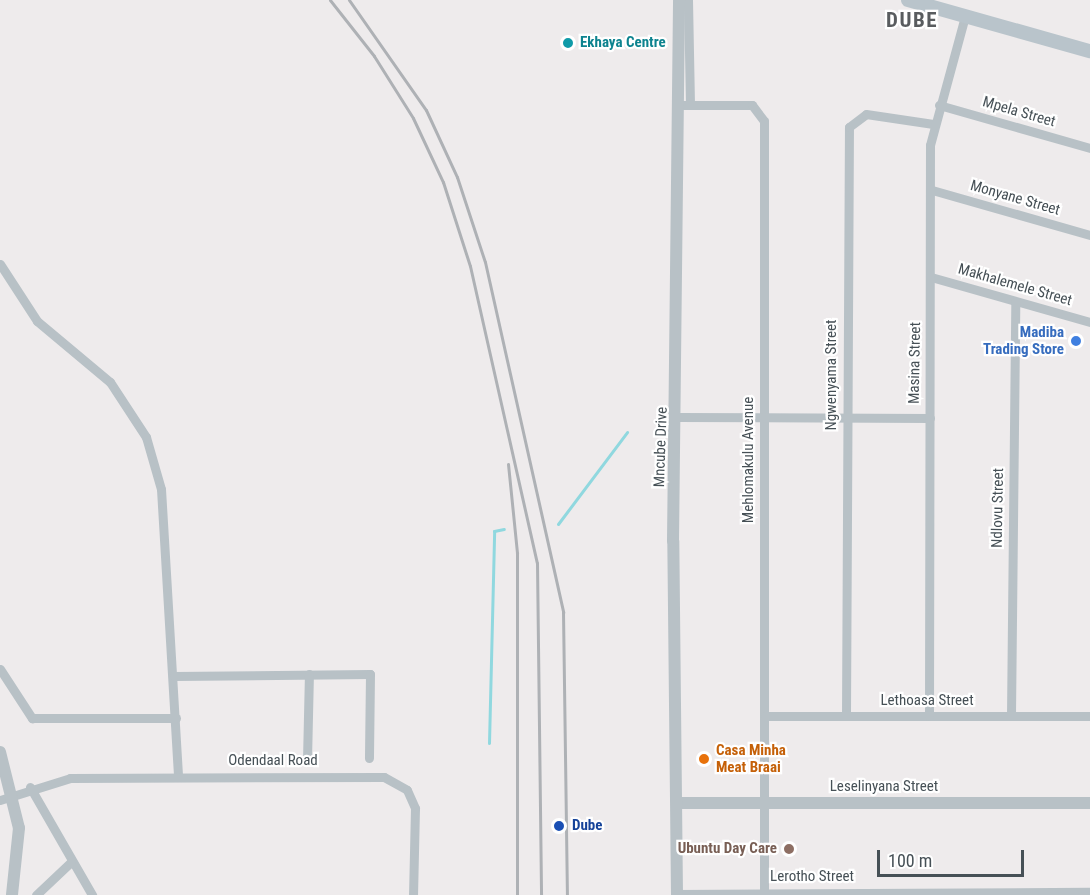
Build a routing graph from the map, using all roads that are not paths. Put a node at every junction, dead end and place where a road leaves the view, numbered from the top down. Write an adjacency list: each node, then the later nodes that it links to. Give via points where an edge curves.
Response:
1 (679, 0): 7 (street, Mncube Drive)
2 (688, 0): 7 (street)
3 (908, 0): 4 (main road)
4 (931, 3): 5 (main road)
5 (965, 16): 6 (main road); 8 (street, Masina Street)
6 (1090, 51)
7 (684, 105): 17 (street, Mncube Drive); 18 (street, Mehlomakulu Avenue, via 752,105 764,121)
8 (939, 105): 9 (street, Masina Street); 10 (street, Mpela Street)
9 (933, 124): 11 (street, Masina Street); 19 (street, Ngwenyama Street, via 866,114 849,127)
10 (1090, 148)
11 (932, 190): 12 (street, Monyane Street); 14 (street, Masina Street)
12 (1090, 235)
13 (0, 264): 23 (street, via 37,321 110,382 146,437 161,489)
14 (931, 277): 15 (street, Makhalemele Street); 20 (street, Masina Street)
15 (1015, 302): 16 (street, Makhalemele Street); 25 (street, Ndlovu Street)
16 (1090, 322)
17 (677, 417): 18 (street); 39 (street, Mncube Drive, via 673,541)
18 (764, 417): 19 (street); 26 (street, Mehlomakulu Avenue)
19 (847, 417): 20 (street); 24 (street, Ngwenyama Street)
20 (930, 418): 27 (street, Masina Street)
21 (0, 669): 29 (street, via 32,718)
22 (309, 674): 23 (street); 31 (street, via 370,674); 32 (street)
23 (174, 676): 29 (street)
24 (846, 715): 26 (street, Lethoasa Street); 27 (street, Lethoasa Street)
25 (1011, 715): 27 (street, Lethoasa Street); 28 (street, Lethoasa Street)
26 (765, 716): 37 (street, Mehlomakulu Avenue)
27 (929, 716)
28 (1090, 716)
29 (176, 718): 33 (street)
30 (0, 752): 35 (street)
31 (369, 758)
32 (307, 760)
33 (178, 777): 34 (street, Odendaal Road, via 70,778); 47 (street, Odendaal Road, via 392,780 407,790 415,808)
34 (30, 787): 35 (street, Odendaal Road); 40 (street)
35 (14, 793): 36 (street, Odendaal Road); 44 (street, via 20,848)
36 (0, 800)
37 (762, 802): 38 (street, Leselinyana Street); 39 (street, Leselinyana Street); 42 (street, Mehlomakulu Avenue)
38 (1090, 802)
39 (678, 803): 43 (street, Mncube Drive)
40 (71, 862): 45 (street); 46 (street)
41 (1090, 892): 42 (street, Lerotho Street)
42 (764, 893): 43 (street, Lerotho Street)
43 (677, 894)
44 (12, 895)
45 (36, 895)
46 (92, 895)
47 (413, 895)

